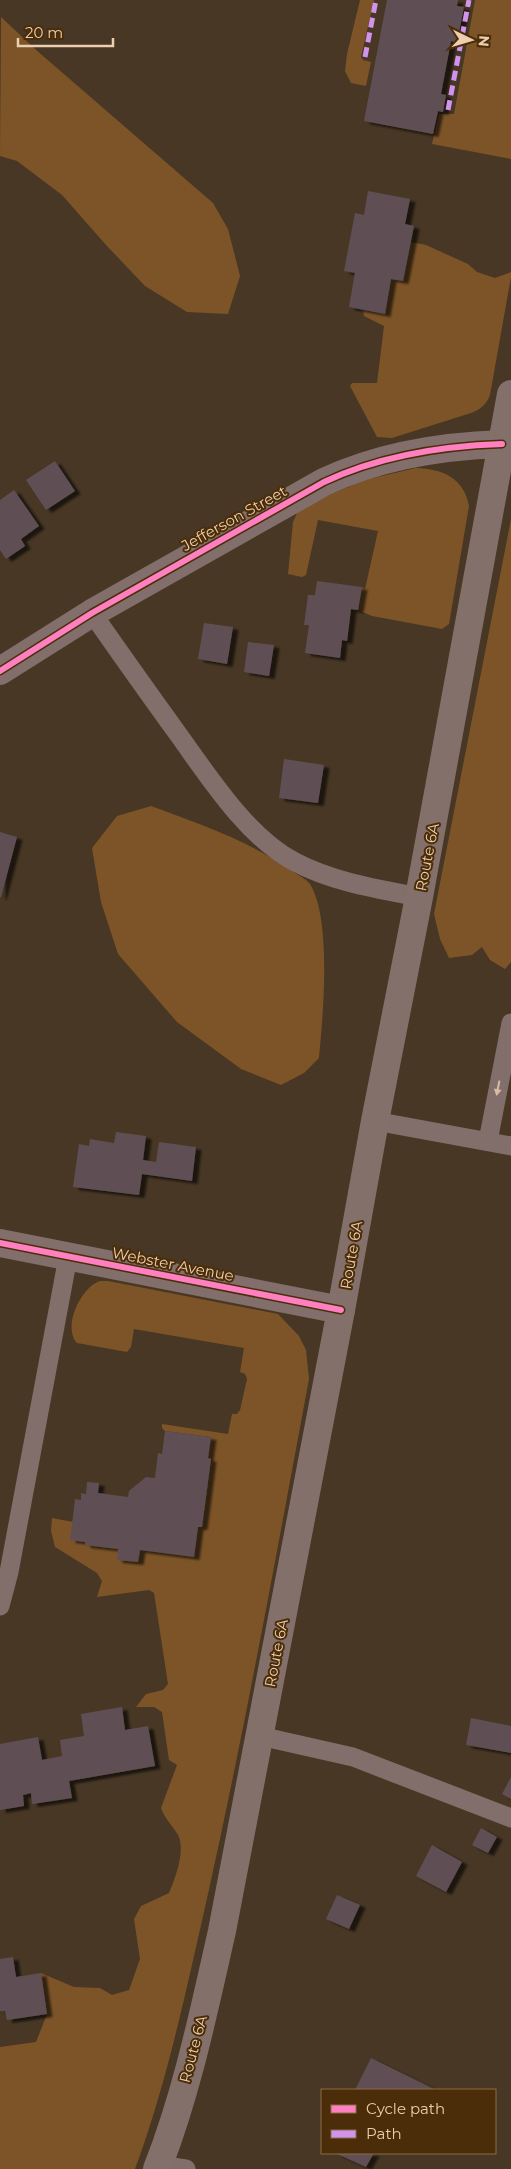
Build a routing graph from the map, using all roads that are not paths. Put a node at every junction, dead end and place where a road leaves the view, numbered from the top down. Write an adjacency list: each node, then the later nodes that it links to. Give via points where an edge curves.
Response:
1 (511, 394): 2 (main road, Route 6A)
2 (502, 444): 3 (street, Jefferson Street, via 427,451 343,473); 5 (main road, Route 6A)
3 (92, 613): 4 (street, Jefferson Street); 5 (lane, via 227,802 272,847 315,872)
4 (0, 671)
5 (419, 897): 7 (main road, Route 6A)
6 (511, 1023): 8 (lane, one-way to 8)
7 (375, 1121): 8 (lane); 12 (main road, Route 6A)
8 (488, 1141): 9 (lane)
9 (511, 1146)
10 (0, 1243): 11 (street, Webster Avenue)
11 (68, 1257): 12 (street, Webster Avenue); 13 (lane)
12 (341, 1310): 14 (main road, Route 6A)
13 (0, 1606)
14 (260, 1736): 15 (lane, via 353,1757); 16 (main road, Route 6A, via 201,2021)
15 (511, 1818)
16 (158, 2167): 17 (lane)
17 (186, 2169)

